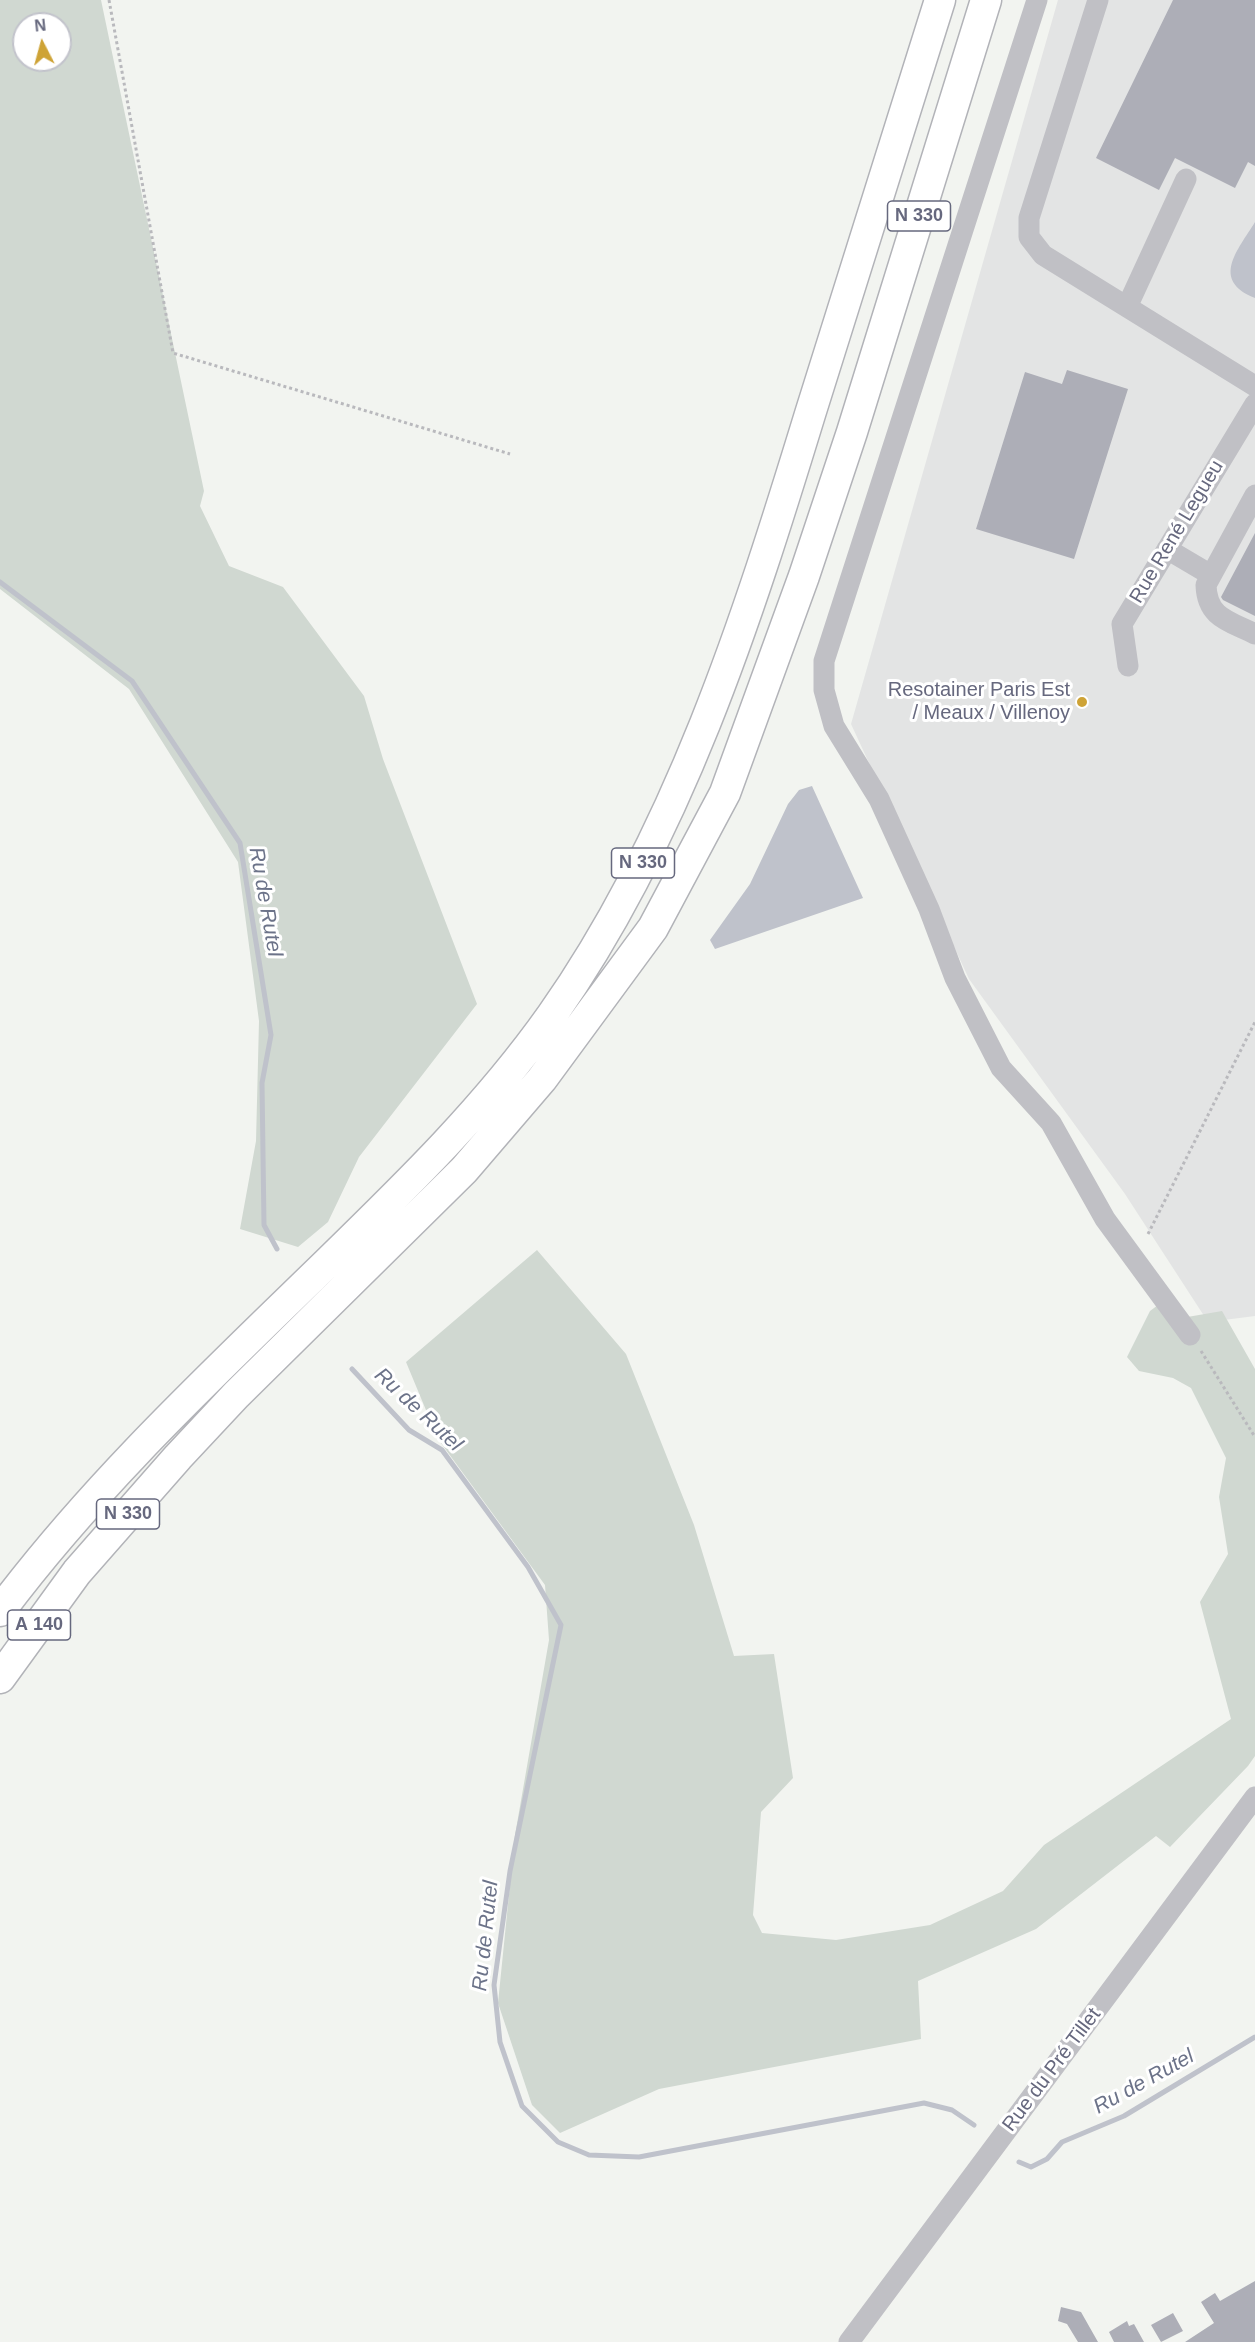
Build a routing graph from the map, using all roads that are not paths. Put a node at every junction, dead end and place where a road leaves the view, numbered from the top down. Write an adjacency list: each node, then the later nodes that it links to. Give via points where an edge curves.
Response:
1 (940, 0): 15 (highway, N 330, via 785,496 724,677 664,821 590,958 506,1076 440,1153 182,1404)
2 (986, 0): 16 (highway, N 330, via 801,587 725,793 653,928 542,1079 464,1170 236,1395)
3 (1036, 0): 14 (street, via 824,661 824,690 834,726 879,799 929,909 955,978 1001,1068 1051,1123 1105,1220)
4 (1098, 0): 6 (street, via 1029,218 1029,237 1044,255)
5 (1186, 179): 6 (street)
6 (1127, 307): 7 (street)
7 (1255, 386)
8 (1255, 404): 10 (street, Rue René Legueu)
9 (1255, 495): 11 (street)
10 (1167, 549): 11 (street); 13 (street, Rue René Legueu, via 1122,624)
11 (1211, 575): 12 (street, via 1206,585 1207,601 1214,613)
12 (1255, 634)
13 (1128, 666)
14 (1190, 1335)
15 (47, 1549): 17 (highway, A 140)
16 (77, 1572): 18 (highway, A 140)
17 (0, 1611)
18 (0, 1678)
19 (1255, 1797): 20 (street, Rue du Pré Tillet)
20 (849, 2342)

